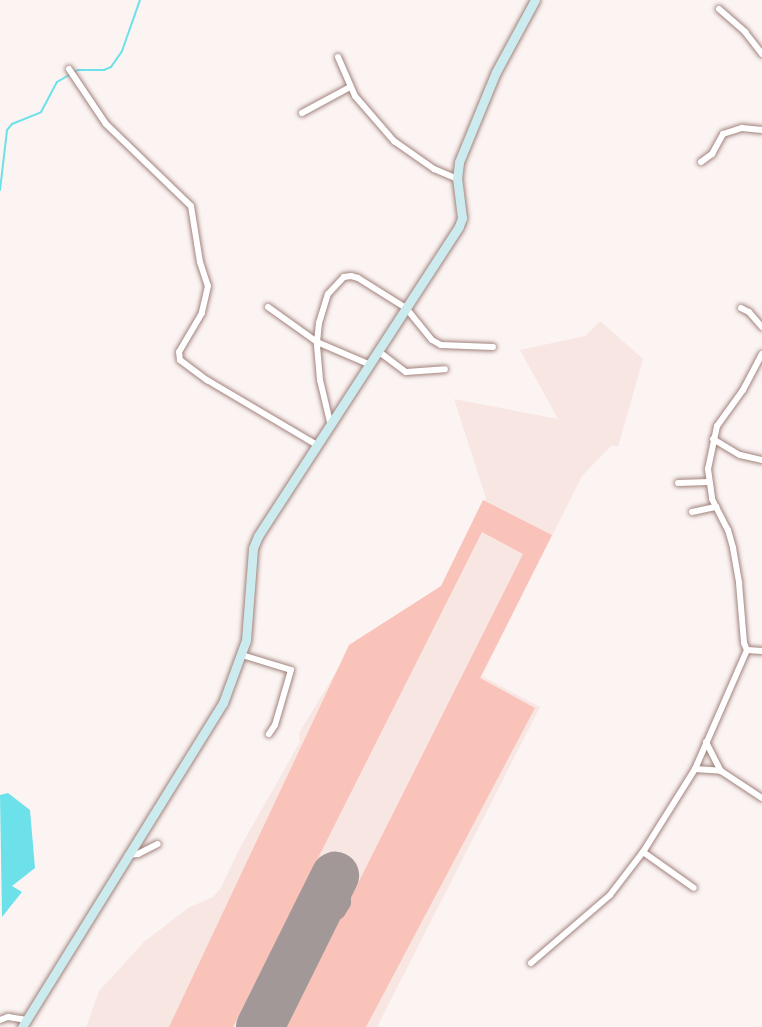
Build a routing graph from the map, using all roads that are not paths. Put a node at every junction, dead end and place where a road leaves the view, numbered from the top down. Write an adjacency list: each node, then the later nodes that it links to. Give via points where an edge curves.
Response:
1 (535, 0): 10 (street, via 496,72 459,162)
2 (719, 9): 3 (street)
3 (762, 54)
4 (338, 57): 6 (street)
5 (69, 69): 23 (street, via 100,118 188,200 194,212 200,262 208,286 202,313 179,352 180,360)
6 (350, 87): 7 (street); 10 (street, via 394,141 434,170)
7 (302, 113)
8 (762, 130): 9 (street, via 742,128 723,134 712,154)
9 (701, 162)
10 (457, 179): 12 (street, via 462,218 459,226)
11 (268, 307): 15 (street)
12 (406, 308): 15 (street, via 348,276 338,282 325,301); 16 (street, via 441,345); 17 (street)
13 (741, 308): 14 (street)
14 (762, 327)
15 (317, 342): 19 (street); 21 (street, via 320,380)
16 (493, 347)
17 (378, 351): 19 (street); 20 (street, via 406,372)
18 (762, 354): 22 (street)
19 (371, 365): 21 (street)
20 (444, 369)
21 (330, 422): 23 (street)
22 (713, 439): 24 (street, via 740,455); 25 (street)
23 (317, 445): 31 (street, via 255,542)
24 (762, 460)
25 (709, 482): 26 (street); 27 (street)
26 (678, 483)
27 (716, 507): 28 (street); 29 (street, via 733,548 741,632)
28 (692, 512)
29 (747, 650): 30 (street); 33 (street)
30 (762, 651)
31 (242, 654): 32 (street, via 291,670); 39 (street, via 224,703)
32 (269, 734)
33 (706, 742): 34 (street); 35 (street)
34 (695, 769): 35 (street); 38 (street)
35 (720, 771): 36 (street)
36 (762, 798)
37 (158, 844): 39 (street)
38 (643, 852): 40 (street); 41 (street, via 610,895)
39 (128, 855): 43 (street)
40 (694, 888)
41 (531, 963)
42 (0, 1020): 43 (street, via 8,1017)
43 (24, 1024)

